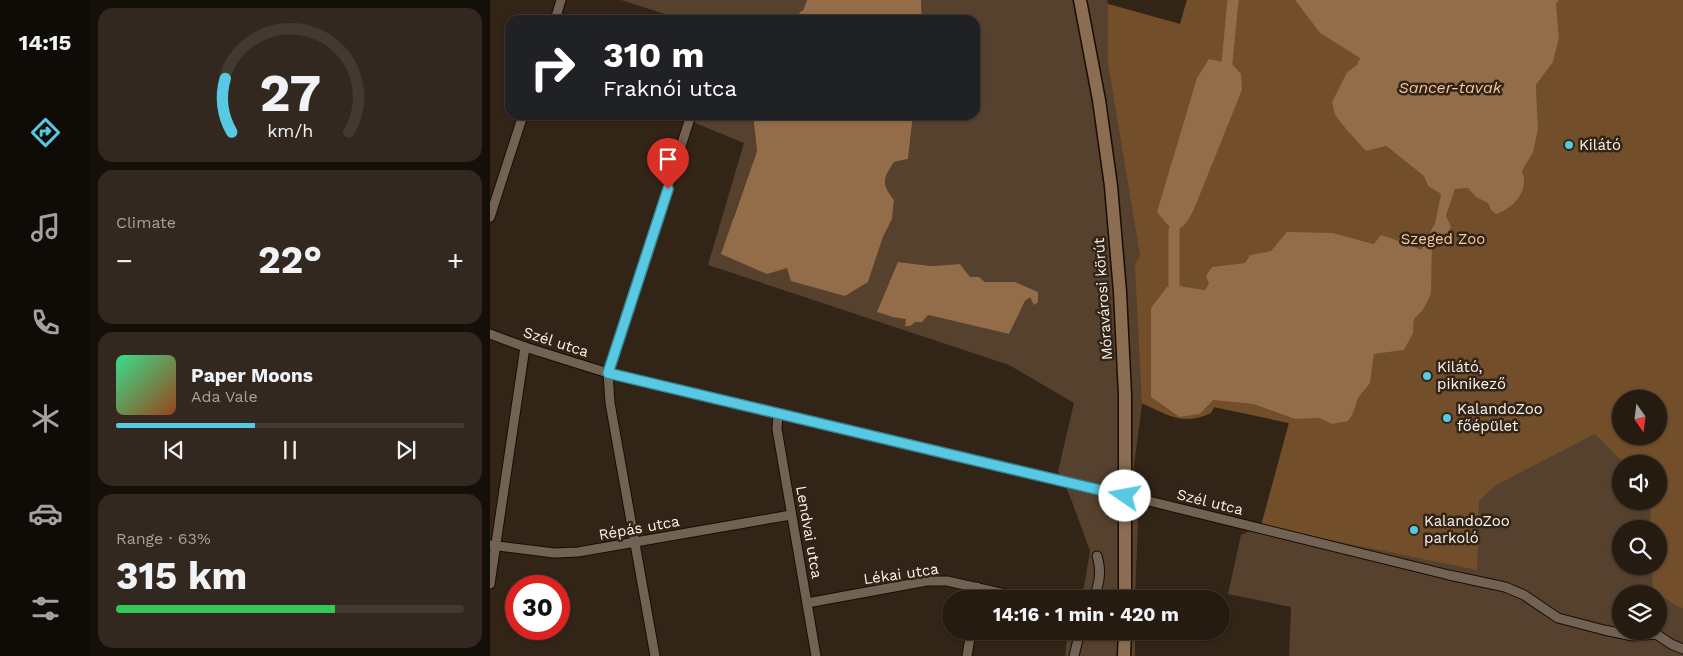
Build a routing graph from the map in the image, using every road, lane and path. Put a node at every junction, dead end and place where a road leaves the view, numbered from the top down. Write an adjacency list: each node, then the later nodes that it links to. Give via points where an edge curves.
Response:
1 (561, 0): 3 (street)
2 (1080, 0): 11 (main road, Móravárosi körút, via 1099,100 1118,263)
3 (556, 15)
4 (521, 120): 6 (street)
5 (690, 120): 9 (street)
6 (490, 217)
7 (490, 334): 8 (street, Szél utca)
8 (525, 347): 9 (street, Szél utca); 14 (street)
9 (608, 373): 10 (street, Szél utca); 13 (street, via 610,403)
10 (778, 413): 11 (street, Szél utca); 12 (street, Lendvai utca, via 777,429)
11 (1125, 496): 21 (main road, Móravárosi körút); 26 (street, Szél utca, via 1505,587 1524,595 1558,618 1633,636 1656,634)
12 (791, 515): 13 (street, Répás utca); 22 (street, Lendvai utca)
13 (635, 543): 14 (street, Répás utca, via 554,553); 27 (street)
14 (493, 546): 16 (street)
15 (1097, 556): 20 (street, via 1100,579)
16 (490, 584)
17 (978, 587): 18 (street); 19 (street, Lékai utca); 22 (street, Lékai utca, via 927,581)
18 (978, 590)
19 (990, 590)
20 (1097, 590)
21 (1125, 590)
22 (807, 603): 28 (street, Lendvai utca)
23 (970, 640): 29 (street)
24 (1078, 640): 30 (street)
25 (1124, 640): 31 (main road)
26 (1683, 649)
27 (654, 656)
28 (816, 656)
29 (967, 656)
30 (1074, 656)
31 (1124, 656)

